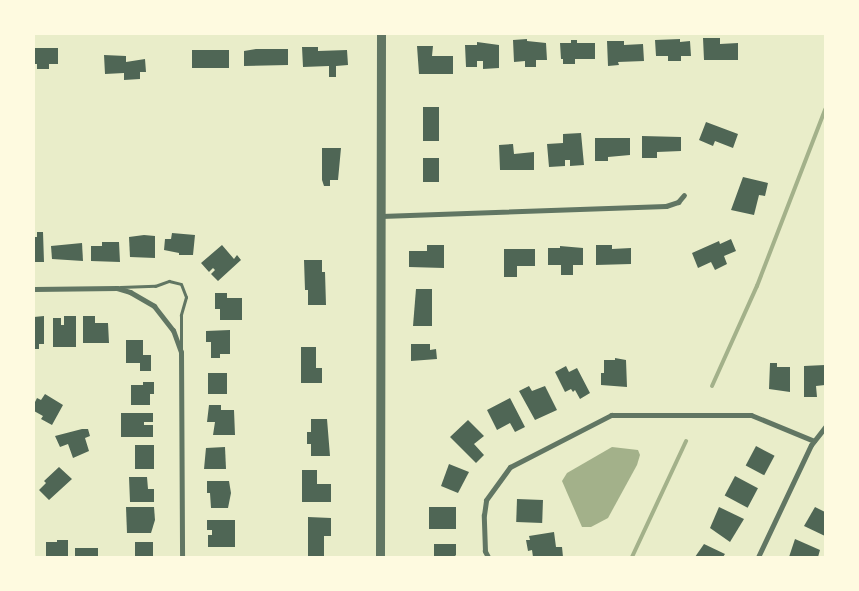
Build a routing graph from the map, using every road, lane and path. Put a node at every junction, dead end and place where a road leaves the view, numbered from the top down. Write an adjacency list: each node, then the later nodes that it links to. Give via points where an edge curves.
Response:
1 (381, 34): 3 (street)
2 (684, 195): 3 (street, via 678,202 666,206)
3 (381, 216): 10 (street)
4 (117, 288): 5 (street); 6 (street, via 154,306 170,325); 6 (lane, via 155,286 169,281 181,284 186,297 181,315)
5 (34, 289)
6 (181, 352): 9 (street)
7 (825, 427): 8 (street)
8 (814, 441): 11 (street, via 752,415 611,415 510,467 486,500 485,551); 12 (street)
9 (182, 557)
10 (380, 557)
11 (488, 557)
12 (758, 557)

